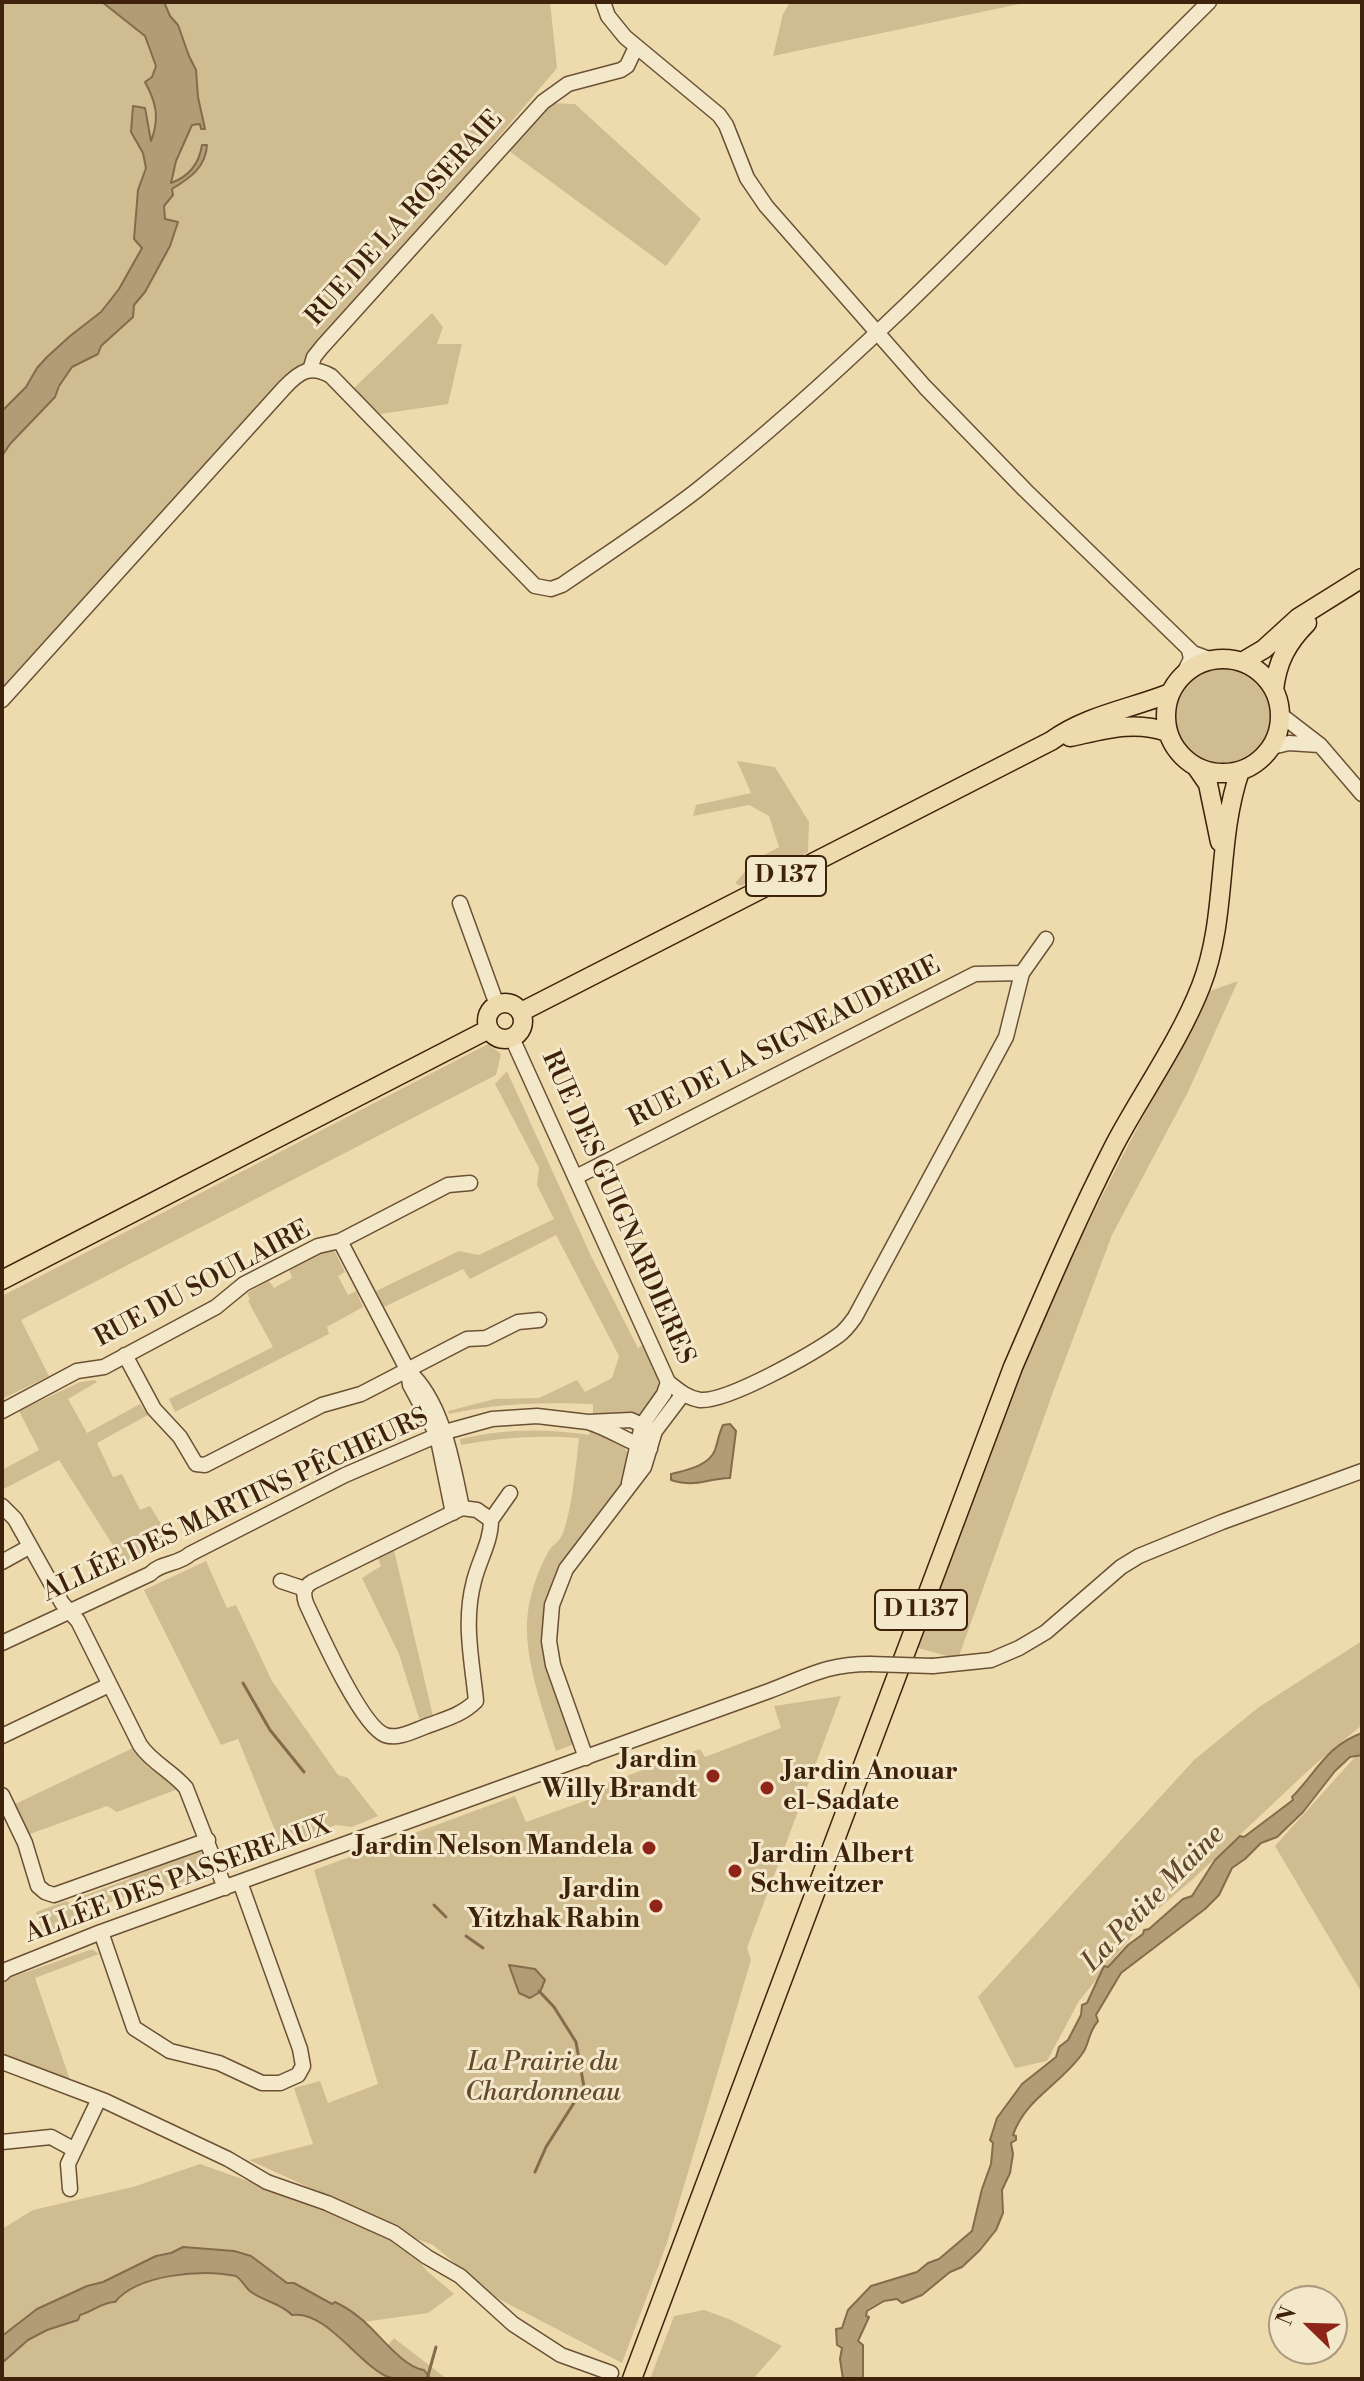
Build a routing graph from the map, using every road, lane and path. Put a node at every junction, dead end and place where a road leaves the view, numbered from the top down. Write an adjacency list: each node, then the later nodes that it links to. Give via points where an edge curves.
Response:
1 (603, 2): 3 (street, via 608,16)
2 (1209, 2): 4 (street, via 971,244)
3 (636, 47): 4 (street, via 719,115 747,178 766,206); 5 (street, RUE DE LA ROSERAIE, via 621,70 568,84 543,102 322,347)
4 (876, 332): 5 (street, via 695,491 551,589 528,580 331,376); 8 (street, via 1025,490)
5 (310, 370): 14 (street, RUE DE LA ROSERAIE, via 284,388)
6 (1362, 578): 7 (main road)
7 (1336, 594): 10 (main road); 12 (main road, via 1283,652)
8 (1189, 650): 9 (street); 11 (street, via 1191,659)
9 (1212, 660): 10 (main road); 11 (main road)
10 (1242, 662): 12 (main road, via 1260,672)
11 (1183, 675): 13 (main road)
12 (1274, 690): 15 (main road)
13 (1170, 693): 16 (main road); 17 (main road, D 137, via 1096,716)
14 (2, 700)
15 (1281, 715): 18 (street); 19 (main road)
16 (1167, 732): 17 (main road, D 137, via 1128,725); 20 (main road)
17 (1051, 741): 28 (main road, D 137)
18 (1320, 745): 19 (street); 22 (street)
19 (1272, 747): 21 (main road)
20 (1197, 768): 21 (main road, via 1218,774); 23 (main road, D 1137, via 1208,784)
21 (1240, 771): 23 (main road, D 1137)
22 (1362, 794)
23 (1222, 853): 71 (main road, D 1137, via 1213,944 1201,985 1116,1144 1013,1367)
24 (460, 903): 27 (street)
25 (1046, 939): 26 (street)
26 (1022, 973): 31 (street, RUE DE LA SIGNEAUDERIE, via 975,974); 39 (street, via 1006,1037 846,1329 736,1391 699,1400)
27 (497, 1005): 28 (main road, via 513,1004); 29 (main road, via 487,1018)
28 (521, 1012): 30 (main road, via 523,1024)
29 (489, 1029): 30 (main road, via 501,1039); 34 (main road)
30 (512, 1038): 31 (street, RUE DES GUIGNARDIERES)
31 (576, 1177): 38 (street, RUE DES GUIGNARDIERES)
32 (470, 1183): 33 (street, RUE DU SOULAIRE, via 448,1185)
33 (340, 1241): 36 (street, RUE DU SOULAIRE, via 318,1246 244,1284 216,1307); 37 (street)
34 (2, 1280)
35 (539, 1320): 37 (street, via 467,1339)
36 (125, 1355): 37 (street, via 154,1409 196,1464 205,1465 322,1405 361,1394); 40 (street, RUE DU SOULAIRE, via 104,1367 77,1371)
37 (408, 1371): 43 (street, via 417,1379)
38 (668, 1382): 39 (street, RUE DES GUIGNARDIERES); 42 (street)
39 (683, 1394): 42 (street)
40 (2, 1411)
41 (588, 1422): 42 (street, ALLÉE DES MARTINS PÊCHEURS, via 631,1420); 43 (street, ALLÉE DES MARTINS PÊCHEURS, via 492,1419); 44 (street, ALLÉE DES MARTINS PÊCHEURS)
42 (649, 1428): 44 (street)
43 (441, 1434): 48 (street); 54 (street, ALLÉE DES MARTINS PÊCHEURS, via 345,1475 184,1560 156,1568)
44 (643, 1446): 58 (street, via 644,1467 566,1569 552,1605 553,1665)
45 (1362, 1471): 58 (street, ALLÉE DES PASSEREAUX, bridge, via 1139,1556 1046,1632 991,1660 933,1666 840,1664)
46 (510, 1493): 49 (street)
47 (2, 1506): 50 (street)
48 (457, 1510): 49 (street, via 477,1510); 53 (street)
49 (491, 1520): 53 (street, via 473,1582 467,1634 476,1701 465,1712 400,1735 376,1729 345,1684 306,1603)
50 (29, 1547): 51 (street); 54 (street)
51 (2, 1562)
52 (281, 1581): 53 (street)
53 (305, 1589)
54 (70, 1612): 55 (street, ALLÉE DES MARTINS PÊCHEURS); 56 (street)
55 (2, 1643)
56 (109, 1685): 57 (street); 60 (street, via 149,1758 186,1788)
57 (2, 1736)
58 (586, 1758): 61 (street, ALLÉE DES PASSEREAUX)
59 (2, 1795): 60 (street, via 38,1886 54,1895)
60 (208, 1840): 62 (street)
61 (240, 1882): 62 (street, ALLÉE DES PASSEREAUX); 63 (street, via 300,2049 303,2066 298,2075 280,2083 262,2083 211,2060 170,2051 134,2028)
62 (225, 1888): 63 (street, ALLÉE DES PASSEREAUX)
63 (101, 1932): 64 (street, ALLÉE DES PASSEREAUX)
64 (2, 1974)
65 (2, 2062): 66 (street)
66 (99, 2099): 68 (street); 70 (street, via 267,2182 394,2233 460,2276 513,2324 561,2355)
67 (2, 2142): 68 (street, via 51,2137)
68 (73, 2149): 69 (street)
69 (70, 2189)
70 (611, 2373)
71 (632, 2379)

